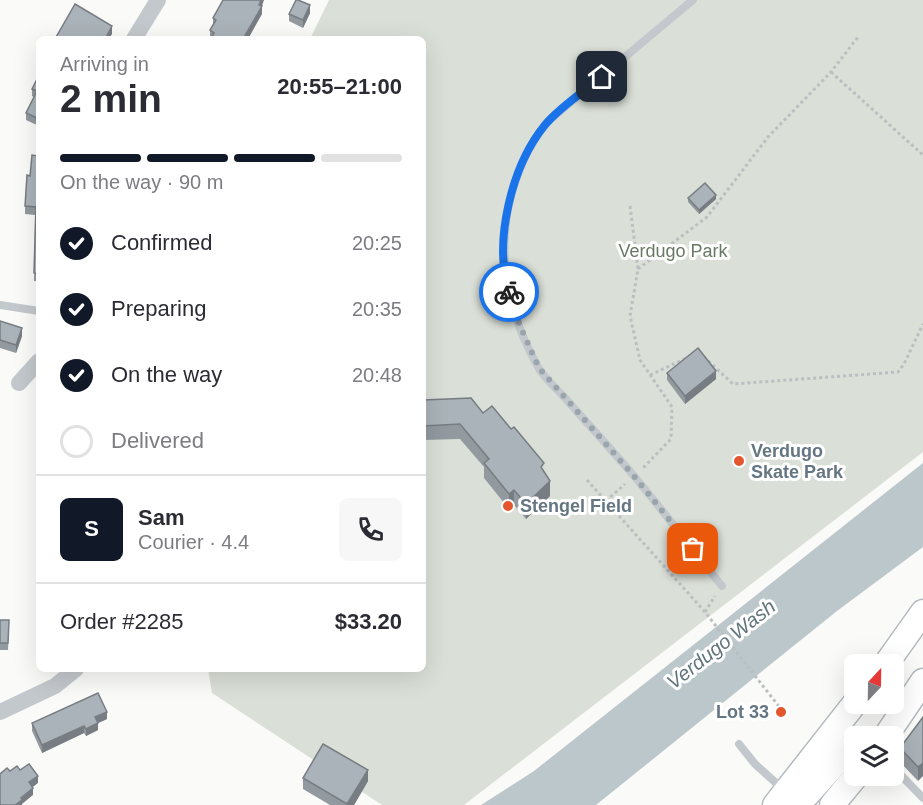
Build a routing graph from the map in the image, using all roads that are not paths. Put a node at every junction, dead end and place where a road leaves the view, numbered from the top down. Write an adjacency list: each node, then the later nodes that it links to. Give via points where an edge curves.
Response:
1 (158, 0): 3 (street)
2 (693, 0): 8 (lane, via 546,123 518,172 504,244 506,283 539,368 634,476)
3 (136, 36)
4 (0, 305): 5 (lane)
5 (36, 311)
6 (36, 364): 7 (street)
7 (19, 383)
8 (722, 586)
9 (923, 612): 10 (main road)
10 (893, 654)
11 (72, 672): 13 (street, via 55,686)
12 (923, 681): 15 (main road)
13 (0, 712)
14 (847, 714): 20 (main road)
15 (893, 726)
16 (738, 744): 20 (lane)
17 (844, 754): 20 (main road, via 807,795)
18 (904, 778): 19 (lane)
19 (923, 798)
20 (788, 800)

